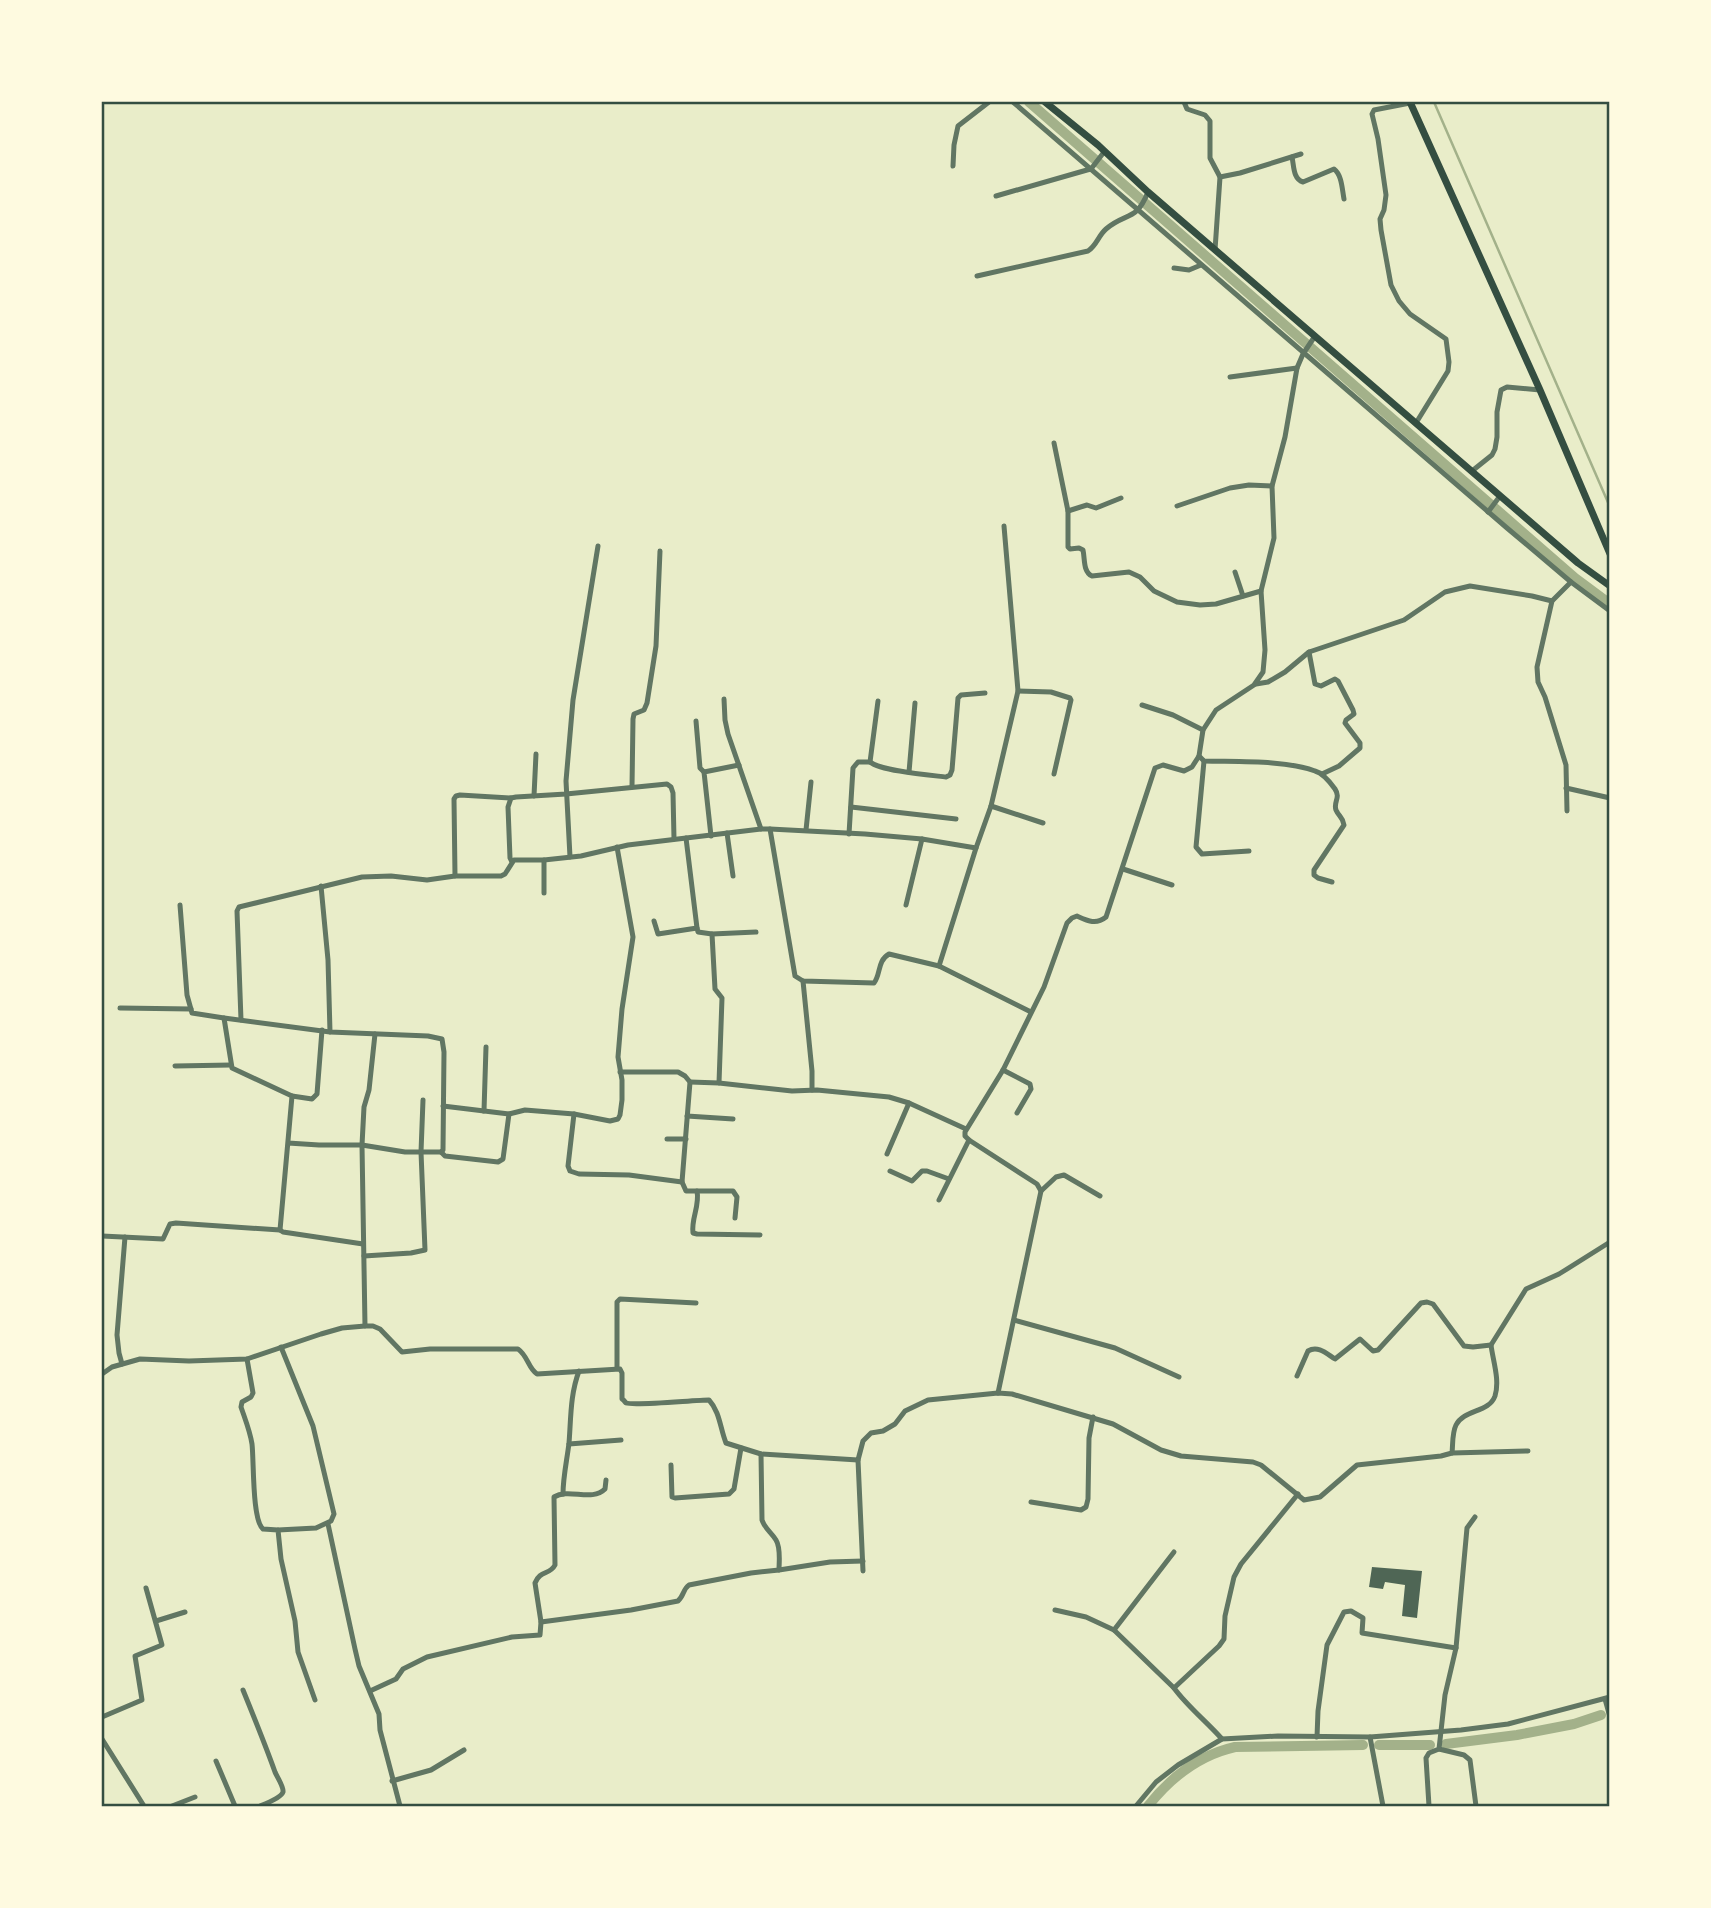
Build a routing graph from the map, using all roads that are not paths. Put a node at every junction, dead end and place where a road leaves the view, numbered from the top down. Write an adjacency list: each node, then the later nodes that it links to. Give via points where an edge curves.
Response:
1 (989, 102): 9 (street, via 958,126)
2 (1013, 102): 10 (street)
3 (1045, 102): 6 (main road)
4 (1184, 102): 11 (street, via 1187,109 1205,114 1210,121 1210,158)
5 (1410, 102): 24 (main road); 25 (street, via 1372,114 1385,195 1380,219 1391,285 1410,314 1446,339 1448,372)
6 (1103, 153): 10 (street); 12 (main road)
7 (1301, 154): 8 (street)
8 (1292, 157): 11 (street); 14 (street, via 1299,181 1336,170)
9 (953, 166)
10 (1091, 168): 13 (street); 15 (street)
11 (1220, 177): 16 (street)
12 (1148, 194): 15 (street); 16 (main road)
13 (996, 196)
14 (1344, 199)
15 (1141, 208): 17 (street); 19 (street, via 1105,230 1088,251)
16 (1215, 250): 20 (main road)
17 (1201, 265): 18 (street, via 1189,270); 21 (street)
18 (1174, 268)
19 (977, 275)
20 (1314, 338): 21 (street); 25 (main road)
21 (1304, 352): 22 (street); 32 (street)
22 (1297, 368): 23 (street); 28 (street)
23 (1230, 377)
24 (1540, 390): 27 (street, via 1501,390 1495,449); 37 (main road)
25 (1416, 423): 27 (main road)
26 (1054, 443): 33 (street)
27 (1472, 471): 29 (main road)
28 (1272, 486): 31 (street, via 1230,488); 41 (street, via 1274,538)
29 (1498, 497): 32 (street); 40 (main road)
30 (1121, 498): 33 (street, via 1096,508 1087,505)
31 (1177, 506)
32 (1489, 510): 39 (street)
33 (1068, 511): 42 (street, via 1068,547 1083,550 1089,575 1129,572 1177,602 1216,604)
34 (1004, 526): 47 (street)
35 (598, 546): 67 (street, via 573,700)
36 (660, 551): 65 (street, via 656,646 647,703 633,719)
37 (1609, 554)
38 (1235, 572): 42 (street)
39 (1571, 582): 43 (street); 44 (street)
40 (1609, 586)
41 (1261, 591): 42 (street); 46 (street, via 1265,650 1263,671)
42 (1243, 596)
43 (1552, 601): 45 (street, via 1470,586 1445,592 1404,620); 66 (street, via 1537,667 1538,682 1566,765)
44 (1609, 611)
45 (1309, 652): 46 (street, via 1285,672); 63 (street, via 1315,684 1338,681 1354,715 1345,723 1360,743 1339,766)
46 (1254, 685): 54 (street, via 1216,710)
47 (1018, 691): 62 (street, via 1051,692 1071,700); 71 (street)
48 (985, 693): 61 (street, via 958,698 950,775)
49 (724, 699): 59 (street, via 728,734)
50 (878, 701): 58 (street)
51 (915, 703): 61 (street)
52 (1142, 705): 54 (street)
53 (696, 721): 60 (street)
54 (1203, 730): 56 (street)
55 (536, 754): 68 (street)
56 (1199, 756): 57 (street); 91 (street, via 1184,771 1163,765 1155,768)
57 (1204, 761): 63 (street, via 1284,765); 87 (street, via 1198,851)
58 (870, 762): 61 (street); 72 (street, via 858,762 853,768)
59 (739, 765): 60 (street); 76 (street)
60 (704, 772): 81 (street)
61 (909, 772)
62 (1054, 774)
63 (1322, 774): 94 (street, via 1337,792 1336,811 1343,825 1314,875)
64 (811, 782): 78 (street)
65 (632, 787): 67 (street); 83 (street, via 663,783 671,787)
66 (1566, 788): 70 (street); 73 (street)
67 (566, 794): 68 (street); 88 (street)
68 (534, 796): 69 (street)
69 (511, 798): 90 (street); 92 (street, via 456,796)
70 (1609, 798)
71 (991, 806): 75 (street); 86 (street)
72 (850, 807): 74 (street); 80 (street)
73 (1567, 811)
74 (956, 819)
75 (1042, 823)
76 (761, 829): 77 (street); 79 (street)
77 (770, 829): 78 (street); 105 (street, via 796,976)
78 (806, 830): 80 (street)
79 (727, 833): 81 (street); 93 (street)
80 (849, 834): 84 (street)
81 (711, 836): 82 (street)
82 (686, 838): 83 (street); 101 (street)
83 (674, 839): 85 (street)
84 (922, 839): 86 (street); 99 (street)
85 (617, 848): 88 (street); 118 (street, via 633,937 624,993)
86 (976, 848): 104 (street)
87 (1249, 851)
88 (570, 857): 89 (street)
89 (544, 860): 90 (street); 97 (street)
90 (512, 862): 92 (street, via 501,876)
91 (1123, 869): 95 (street); 108 (street, via 1100,922 1077,916 1067,923)
92 (455, 876): 96 (street, via 427,880 362,877)
93 (733, 876)
94 (1332, 882)
95 (1172, 885)
96 (321, 886): 110 (street, via 237,909); 112 (street)
97 (544, 893)
98 (180, 905): 107 (street)
99 (906, 905)
100 (654, 921): 101 (street, via 658,934)
101 (696, 928): 103 (street, via 702,934)
102 (756, 932): 103 (street)
103 (712, 934): 120 (street, via 715,989 722,998)
104 (939, 966): 105 (street, via 889,954 880,963 874,984); 108 (street)
105 (803, 982): 121 (street)
106 (120, 1008): 107 (street)
107 (191, 1009): 109 (street, via 193,1014)
108 (1031, 1012): 117 (street)
109 (224, 1018): 110 (street); 115 (street)
110 (241, 1020): 111 (street)
111 (322, 1030): 112 (street); 122 (street, via 317,1094 312,1099)
112 (330, 1032): 113 (street)
113 (375, 1034): 125 (street, via 442,1039); 137 (street)
114 (486, 1047): 126 (street)
115 (231, 1065): 116 (street); 122 (street)
116 (175, 1066)
117 (1003, 1070): 127 (street, via 1030,1084); 132 (street)
118 (620, 1072): 119 (street, via 678,1072); 129 (street, via 618,1119)
119 (690, 1082): 120 (street); 130 (street)
120 (719, 1083): 121 (street)
121 (812, 1090): 124 (street)
122 (292, 1096): 136 (street)
123 (423, 1100): 138 (street)
124 (909, 1103): 132 (street); 140 (street)
125 (443, 1106): 126 (street); 139 (street)
126 (484, 1111): 128 (street)
127 (1017, 1113)
128 (509, 1114): 129 (street, via 525,1110); 139 (street, via 503,1159 498,1162)
129 (574, 1114): 143 (street, via 570,1171)
130 (687, 1116): 131 (street); 134 (street)
131 (733, 1119)
132 (966, 1129): 135 (street)
133 (667, 1139): 134 (street)
134 (686, 1139): 143 (street)
135 (969, 1140): 142 (street); 145 (street)
136 (288, 1143): 137 (street); 149 (street)
137 (362, 1145): 138 (street); 154 (street)
138 (422, 1152): 139 (street); 155 (street, via 425,1250)
139 (441, 1152)
140 (887, 1154)
141 (890, 1171): 142 (street, via 909,1181 928,1171)
142 (949, 1180): 147 (street)
143 (682, 1182): 144 (street, via 687,1191)
144 (697, 1191): 148 (street, via 733,1191 737,1197); 150 (street, via 694,1233)
145 (1041, 1191): 146 (street, via 1064,1175); 157 (street)
146 (1100, 1196)
147 (939, 1200)
148 (735, 1218)
149 (280, 1230): 152 (street, via 176,1223 170,1224 163,1239); 154 (street)
150 (760, 1235)
151 (102, 1236): 152 (street)
152 (125, 1237): 162 (street, via 117,1335)
153 (1609, 1242): 159 (street, via 1526,1289)
154 (363, 1244): 155 (street)
155 (363, 1256): 158 (street)
156 (696, 1303): 163 (street, via 620,1299)
157 (1014, 1320): 167 (street, via 1115,1348); 168 (street)
158 (365, 1326): 160 (street, via 342,1328); 164 (street, via 380,1329 402,1352 518,1349 537,1374)
159 (1491, 1345): 166 (street, via 1464,1346 1427,1302 1378,1350 1360,1339 1335,1359 1312,1349); 174 (street, via 1495,1397 1457,1423)
160 (281, 1347): 161 (street); 183 (street, via 320,1452 334,1514)
161 (247, 1359): 162 (street, via 140,1359); 184 (street, via 254,1393 241,1407 252,1444 259,1525)
162 (122, 1364): 165 (street)
163 (617, 1368): 164 (street); 172 (street, via 622,1373 624,1402 709,1400 726,1443)
164 (579, 1371): 171 (street, via 569,1416)
165 (102, 1374)
166 (1297, 1376)
167 (1179, 1377)
168 (998, 1393): 169 (street); 176 (street, via 928,1400 905,1411 895,1424 863,1441)
169 (1093, 1417): 180 (street, via 1181,1456 1261,1465); 181 (street, via 1086,1507)
170 (621, 1440): 171 (street)
171 (569, 1444): 179 (street)
172 (741, 1448): 175 (street); 177 (street, via 734,1489 729,1494 672,1497)
173 (1528, 1451): 174 (street)
174 (1452, 1453): 180 (street, via 1357,1465 1320,1497 1304,1500)
175 (761, 1454): 176 (street); 187 (street, via 762,1520 776,1540)
176 (858, 1460): 186 (street)
177 (671, 1465)
178 (606, 1480): 179 (street, via 605,1489 598,1494)
179 (563, 1494): 193 (street, via 553,1500 555,1565 536,1583)
180 (1298, 1494): 196 (street, via 1234,1577 1219,1646)
181 (1031, 1502)
182 (1475, 1517): 195 (street, via 1467,1528)
183 (327, 1524): 184 (street); 198 (street, via 355,1649)
184 (278, 1530): 200 (street, via 298,1652)
185 (1174, 1552): 194 (street)
186 (863, 1561): 187 (street); 188 (street)
187 (779, 1570): 193 (street, via 689,1585 678,1601)
188 (863, 1572)
189 (146, 1588): 192 (street)
190 (1055, 1611): 194 (street, via 1086,1617)
191 (185, 1612): 192 (street)
192 (156, 1621): 201 (street, via 162,1646 135,1658 142,1700)
193 (541, 1622): 198 (street, via 538,1636 512,1637 427,1657)
194 (1114, 1630): 196 (street)
195 (1456, 1648): 203 (street); 204 (street, via 1362,1633 1363,1618 1344,1612 1327,1644)
196 (1174, 1688): 207 (street)
197 (243, 1690): 216 (street, via 284,1789)
198 (370, 1692): 211 (street, via 379,1714)
199 (1607, 1698): 202 (street); 203 (street, via 1508,1724)
200 (315, 1700)
201 (102, 1717)
202 (1609, 1717)
203 (1440, 1731): 205 (street); 209 (street)
204 (1317, 1737): 205 (street); 207 (street)
205 (1370, 1737): 219 (street)
206 (102, 1739): 213 (street)
207 (1222, 1739): 218 (street, via 1156,1782)
208 (464, 1749): 211 (street, via 431,1770)
209 (1440, 1749): 220 (street, via 1426,1758); 221 (street, via 1469,1760)
210 (216, 1761): 215 (street)
211 (392, 1782): 217 (street)
212 (195, 1797): 214 (street)
213 (144, 1807)
214 (172, 1807)
215 (235, 1807)
216 (260, 1807)
217 (400, 1807)
218 (1136, 1807)
219 (1383, 1807)
220 (1429, 1807)
221 (1476, 1807)

